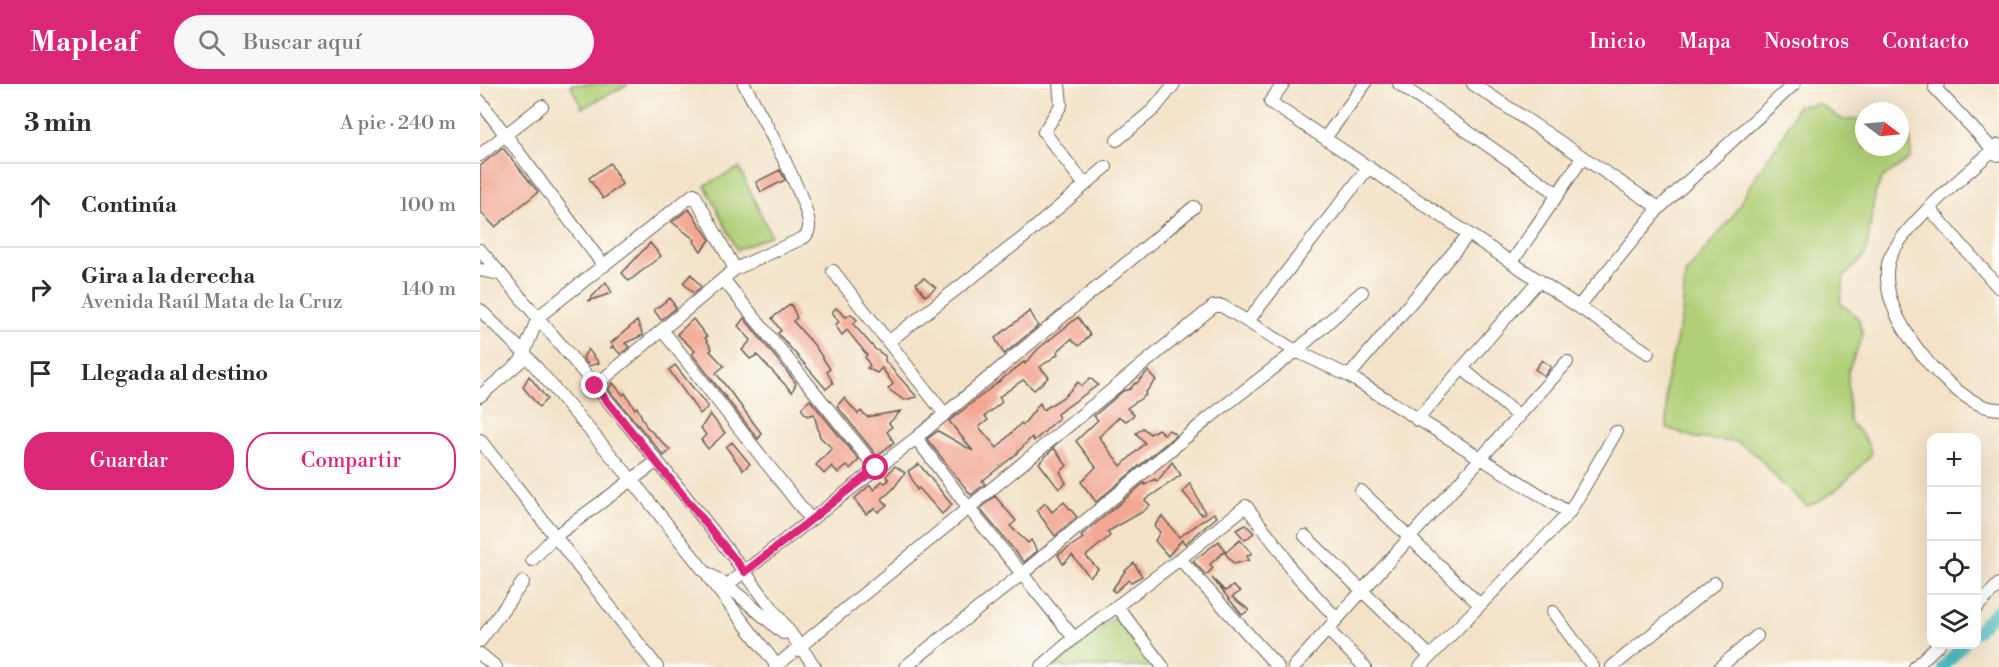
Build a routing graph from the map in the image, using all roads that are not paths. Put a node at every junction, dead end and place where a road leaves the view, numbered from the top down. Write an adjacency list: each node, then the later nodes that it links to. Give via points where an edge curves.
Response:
1 (744, 84): 29 (street, via 793,179 808,230 801,240)
2 (1059, 84): 20 (street, via 1059,111 1044,132)
3 (1174, 84): 14 (street, via 1154,109)
4 (1283, 84): 13 (street, via 1270,102)
5 (1365, 84): 13 (street)
6 (1399, 84): 21 (street)
7 (1473, 84): 17 (street)
8 (1794, 84): 23 (street)
9 (1936, 86): 15 (street)
10 (480, 101): 12 (street)
11 (542, 106): 12 (street)
12 (506, 135): 16 (street); 28 (street)
13 (1325, 138): 19 (street)
14 (1117, 140)
15 (1997, 150): 24 (street)
16 (480, 155)
17 (1583, 157): 21 (street); 23 (street)
18 (1106, 167): 20 (street)
19 (1369, 167): 25 (street); 40 (street)
20 (1085, 185): 42 (street)
21 (1558, 194): 27 (street)
22 (1194, 207): 52 (street)
23 (1659, 208): 37 (street)
24 (1930, 209): 35 (street); 51 (street, via 1904,235 1888,262 1890,296 1907,335 1939,374 1983,406)
25 (1468, 235): 27 (street); 48 (street)
26 (480, 250): 32 (street)
27 (1512, 262): 34 (street)
28 (604, 266): 29 (street, via 694,194); 39 (street)
29 (735, 269): 33 (street)
30 (480, 270): 32 (street)
31 (833, 271): 42 (street)
32 (501, 274): 39 (street)
33 (723, 279): 41 (street); 60 (street)
34 (1539, 280): 37 (street); 47 (street)
35 (1999, 288)
36 (1362, 292): 43 (street)
37 (1579, 306): 45 (street)
38 (480, 310): 44 (street)
39 (538, 317): 44 (street); 49 (street)
40 (1248, 321): 43 (street); 63 (street, via 1222,306 1206,310)
41 (663, 331): 49 (street); 65 (street)
42 (888, 342): 52 (street)
43 (1296, 351): 48 (street); 73 (street, via 1210,417)
44 (524, 353): 50 (street, via 521,361); 61 (street)
45 (1648, 353)
46 (1567, 362): 53 (street)
47 (1462, 368): 53 (street); 54 (street)
48 (1349, 376): 54 (street)
49 (595, 386): 59 (street)
50 (480, 396)
51 (1999, 409)
52 (943, 412): 56 (street)
53 (1519, 417): 58 (street)
54 (1417, 420): 58 (street)
55 (1616, 432): 64 (street)
56 (916, 438): 60 (street); 63 (street)
57 (480, 440): 67 (street)
58 (1481, 460): 64 (street); 68 (street)
59 (656, 462): 61 (street); 72 (street)
60 (876, 468): 65 (street)
61 (632, 480): 67 (street); 71 (street)
62 (1361, 491): 68 (street)
63 (967, 506): 73 (street); 88 (street)
64 (1569, 513): 80 (street)
65 (811, 520): 72 (street)
66 (1305, 536): 78 (street)
67 (554, 537): 70 (street); 93 (street)
68 (1410, 538): 78 (street); 80 (street)
69 (1180, 559): 81 (street); 83 (street, via 1246,506 1290,568); 99 (street)
70 (532, 560)
71 (705, 572): 76 (street); 94 (street)
72 (745, 572): 76 (street); 88 (street)
73 (1023, 573): 86 (street); 96 (street)
74 (523, 582): 87 (street)
75 (1715, 583): 104 (street)
76 (727, 585): 88 (street)
77 (1998, 587): 79 (street)
78 (1361, 592): 83 (street); 91 (street)
79 (1981, 604)
80 (1480, 605): 91 (street)
81 (1117, 606): 86 (street); 98 (street)
82 (1553, 612): 103 (street)
83 (1337, 619): 84 (street)
84 (1328, 630): 100 (street); 101 (street)
85 (1757, 636): 105 (street)
86 (1074, 638): 97 (street)
87 (480, 641)
88 (800, 647): 94 (street); 95 (street)
89 (1935, 649): 106 (street)
90 (480, 654): 92 (street)
91 (1430, 656): 102 (street)
92 (496, 667)
93 (657, 667)
94 (776, 667)
95 (815, 667)
96 (905, 667)
97 (1041, 667)
98 (1163, 667)
99 (1278, 667)
100 (1294, 667)
101 (1365, 667)
102 (1420, 667)
103 (1593, 667)
104 (1612, 667)
105 (1719, 667)
106 (1915, 667)

